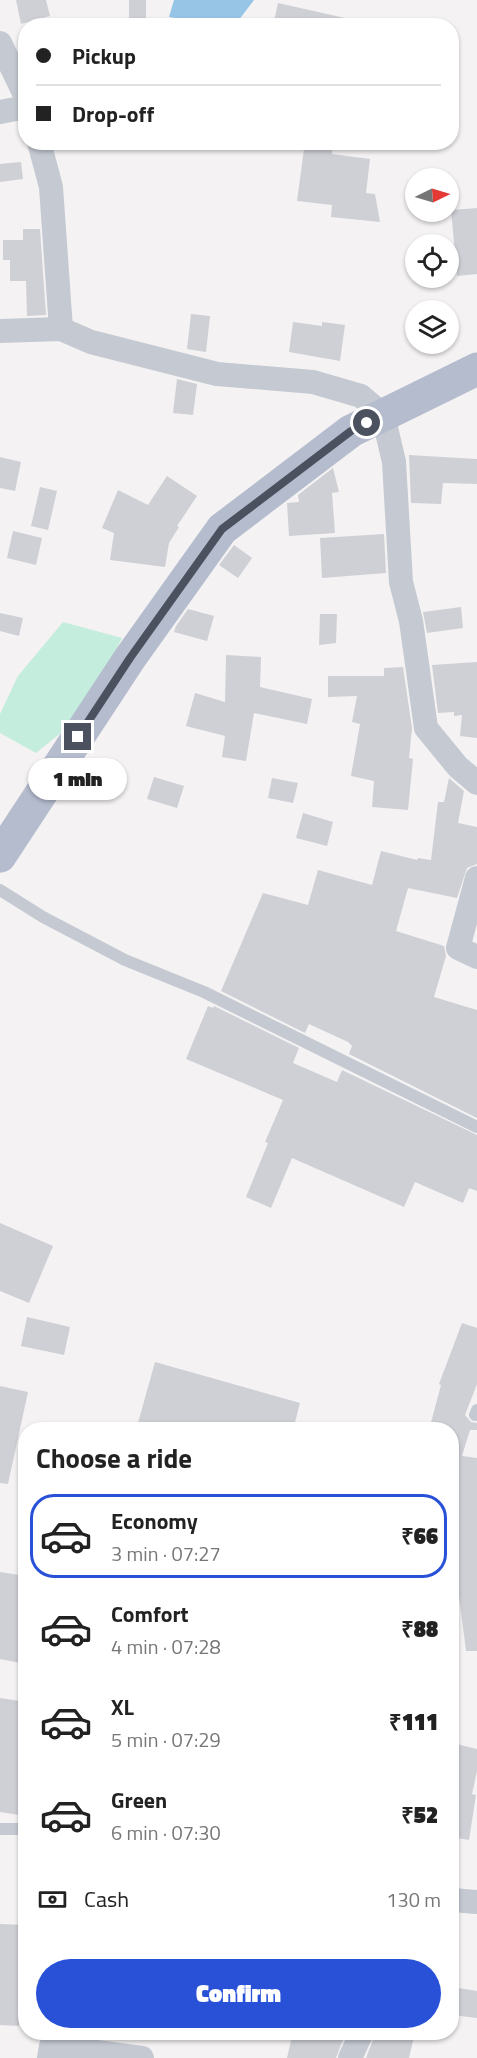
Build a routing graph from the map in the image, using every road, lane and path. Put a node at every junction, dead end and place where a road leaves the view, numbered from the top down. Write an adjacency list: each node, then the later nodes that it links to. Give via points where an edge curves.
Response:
1 (0, 44): 2 (street)
2 (18, 81)
3 (18, 108): 4 (street)
4 (0, 112)
5 (41, 150): 6 (street, via 51,187)
6 (61, 329): 7 (street); 9 (street, via 91,342 217,374 313,382 361,396)
7 (0, 331)
8 (477, 369): 9 (main road)
9 (383, 415): 10 (street, via 394,462 401,582 411,621 426,728 458,767); 11 (main road, via 351,431 222,529 130,658)
10 (477, 783)
11 (0, 856)
12 (477, 878): 14 (street, via 458,948)
13 (0, 890): 15 (lane, via 125,960 204,993)
14 (477, 957)
15 (477, 1127)
16 (18, 1828): 17 (lane)
17 (0, 1829)
18 (459, 1901): 19 (street)
19 (477, 1902)
20 (358, 2040): 23 (street)
21 (49, 2058): 22 (street, via 51,2046)
22 (142, 2058)
23 (350, 2058)

